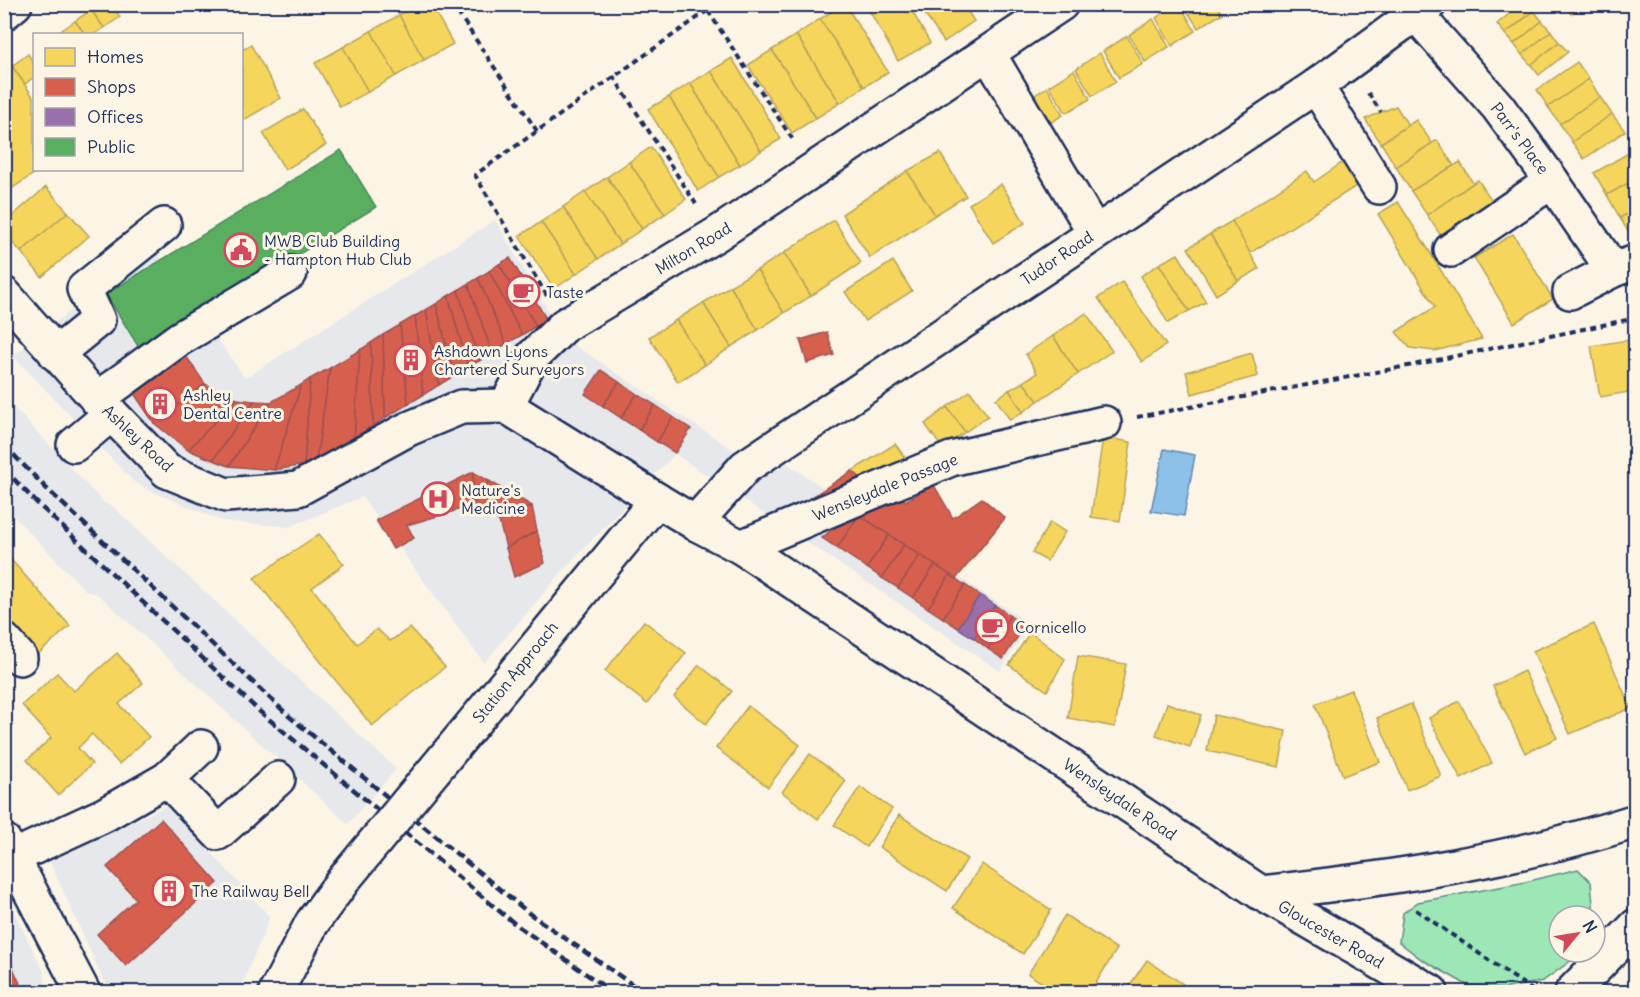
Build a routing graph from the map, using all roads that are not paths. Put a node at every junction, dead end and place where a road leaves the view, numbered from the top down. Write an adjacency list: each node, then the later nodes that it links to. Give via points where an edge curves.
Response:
1 (15, 4): 4 (street)
2 (1061, 4): 5 (street, Milton Road)
3 (1423, 9): 6 (street, Tudor Road); 7 (street, Parr's Place)
4 (4, 13)
5 (988, 53): 10 (street); 17 (street, Milton Road, via 717,234 565,325 532,357)
6 (1316, 86): 8 (street); 10 (street, Tudor Road)
7 (1552, 181): 11 (street); 12 (street, Parr's Place)
8 (1379, 187)
9 (164, 225): 16 (street, via 84,289 98,320)
10 (1095, 233): 22 (street, Tudor Road, via 745,467)
11 (1451, 250)
12 (1624, 266): 14 (street)
13 (290, 273): 18 (street, via 179,339)
14 (1570, 292)
15 (4, 294): 16 (street, Ashley Road)
16 (56, 354): 18 (street, Ashley Road)
17 (506, 406): 18 (street, Ashley Road, via 461,407 408,429 298,489 226,495 167,471); 21 (street)
18 (104, 407): 20 (street)
19 (1104, 423): 23 (street, Wensleydale Passage, via 951,459)
20 (74, 446)
21 (657, 500): 22 (street, Wensleydale Road); 32 (street, Station Approach, bridge, via 345,878 312,923)
22 (695, 523): 23 (street, Wensleydale Road)
23 (741, 547): 29 (street, Wensleydale Road)
24 (201, 747): 26 (street)
25 (278, 778): 26 (street, via 218,833)
26 (167, 779): 28 (street, via 104,815)
27 (1635, 821): 29 (street, via 1471,864)
28 (9, 849): 31 (street)
29 (1261, 893): 33 (street, Gloucester Road)
30 (1635, 926): 34 (street)
31 (83, 993)
32 (276, 993)
33 (1431, 993)
34 (1572, 993)

